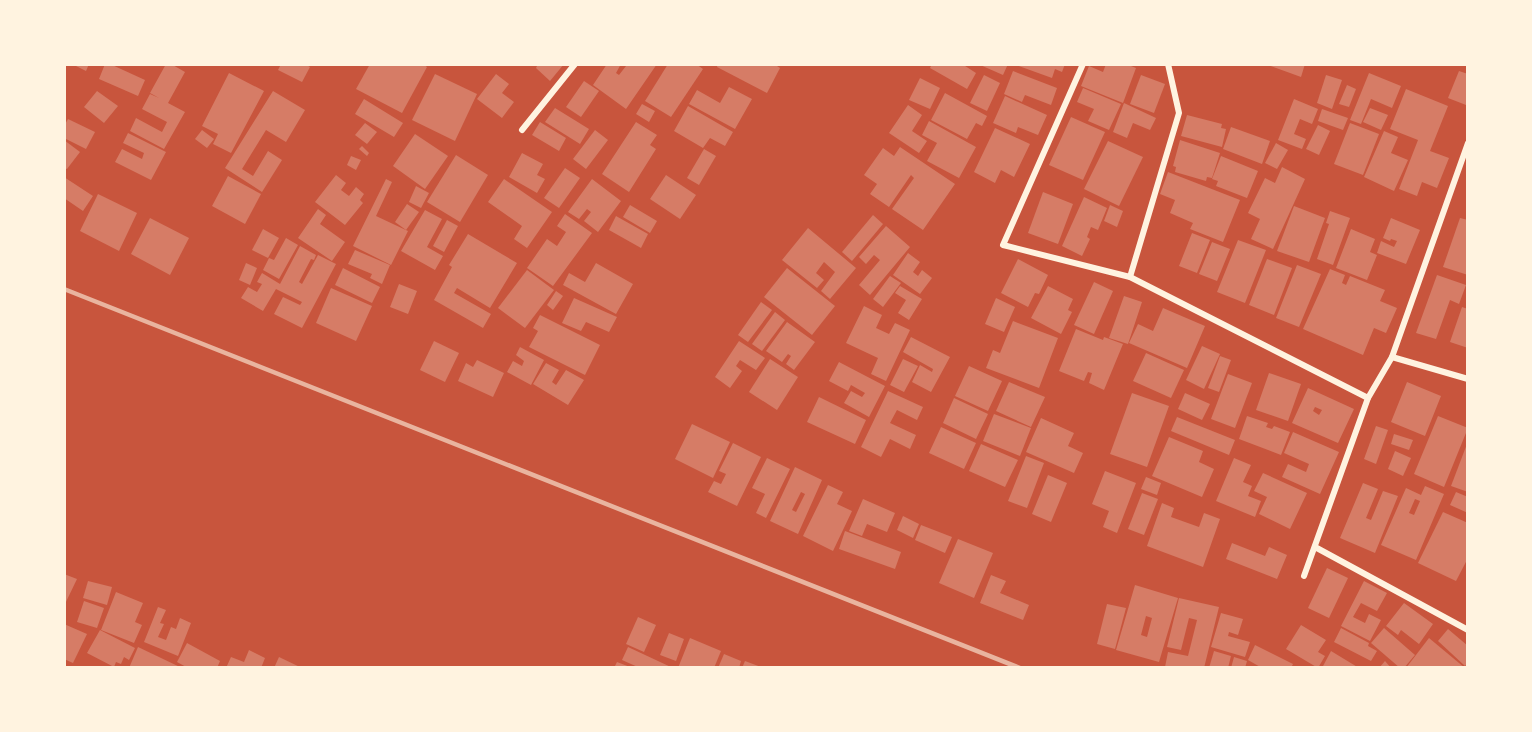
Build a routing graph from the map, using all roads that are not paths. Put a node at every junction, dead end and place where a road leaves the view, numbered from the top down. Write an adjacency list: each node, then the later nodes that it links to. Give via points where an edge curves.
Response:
1 (575, 64): 4 (street)
2 (1083, 64): 6 (street, via 1003,245)
3 (1168, 64): 6 (street, via 1179,113)
4 (522, 130)
5 (1467, 143): 7 (street)
6 (1130, 277): 9 (street)
7 (1392, 357): 8 (street); 9 (street)
8 (1467, 379)
9 (1368, 398): 10 (street)
10 (1315, 547): 11 (street); 12 (street)
11 (1304, 576)
12 (1467, 630)

